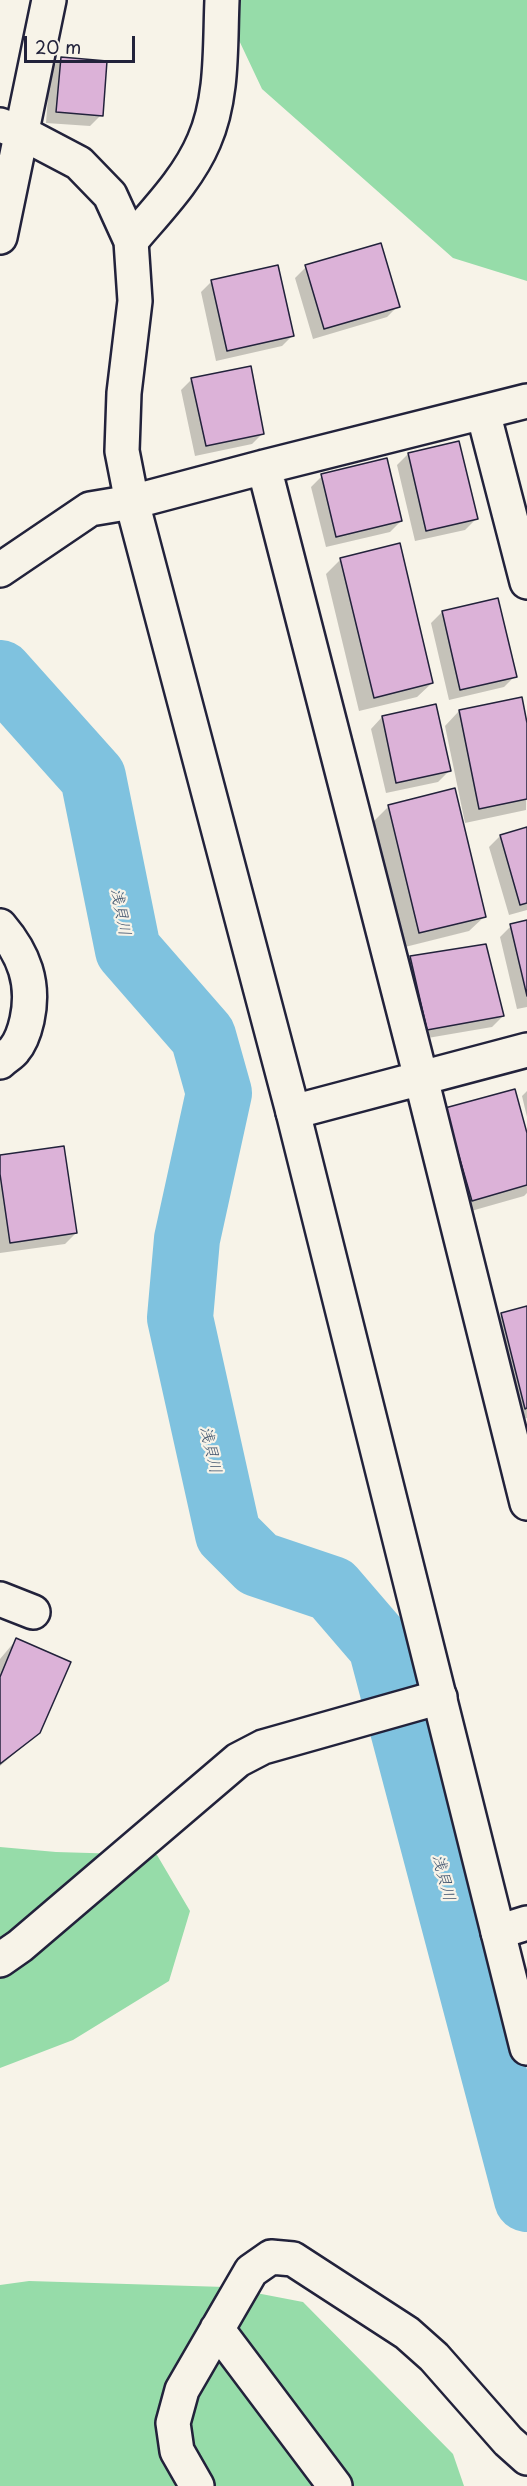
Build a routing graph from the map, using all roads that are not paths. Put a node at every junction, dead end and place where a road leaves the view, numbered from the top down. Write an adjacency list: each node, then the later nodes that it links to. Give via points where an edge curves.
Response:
1 (49, 0): 3 (street)
2 (222, 0): 5 (street, via 217,97 204,141 182,180)
3 (11, 129): 4 (street); 5 (street, via 79,163 110,195)
4 (0, 237)
5 (131, 241): 9 (street, via 135,301 124,393 122,451)
6 (527, 401): 7 (street)
7 (483, 412): 8 (street); 11 (street)
8 (264, 467): 9 (street); 15 (street)
9 (132, 502): 10 (street, via 90,509); 16 (street)
10 (0, 570)
11 (527, 582)
12 (0, 926): 14 (street, via 13,941 28,975 32,999 15,1050)
13 (527, 1050): 15 (street)
14 (0, 1062)
15 (421, 1078): 16 (street); 17 (street)
16 (293, 1113): 20 (street)
17 (527, 1503)
18 (0, 1599): 19 (street)
19 (33, 1612)
20 (426, 1702): 21 (street); 22 (street, via 263,1748 238,1760)
21 (513, 1928): 23 (street)
22 (0, 1960)
23 (527, 2048)
24 (217, 2329): 25 (street, via 251,2271 271,2258 293,2259 407,2333); 26 (street, via 182,2390 173,2423 177,2451); 27 (street)
25 (527, 2458)
26 (197, 2486)
27 (335, 2486)

